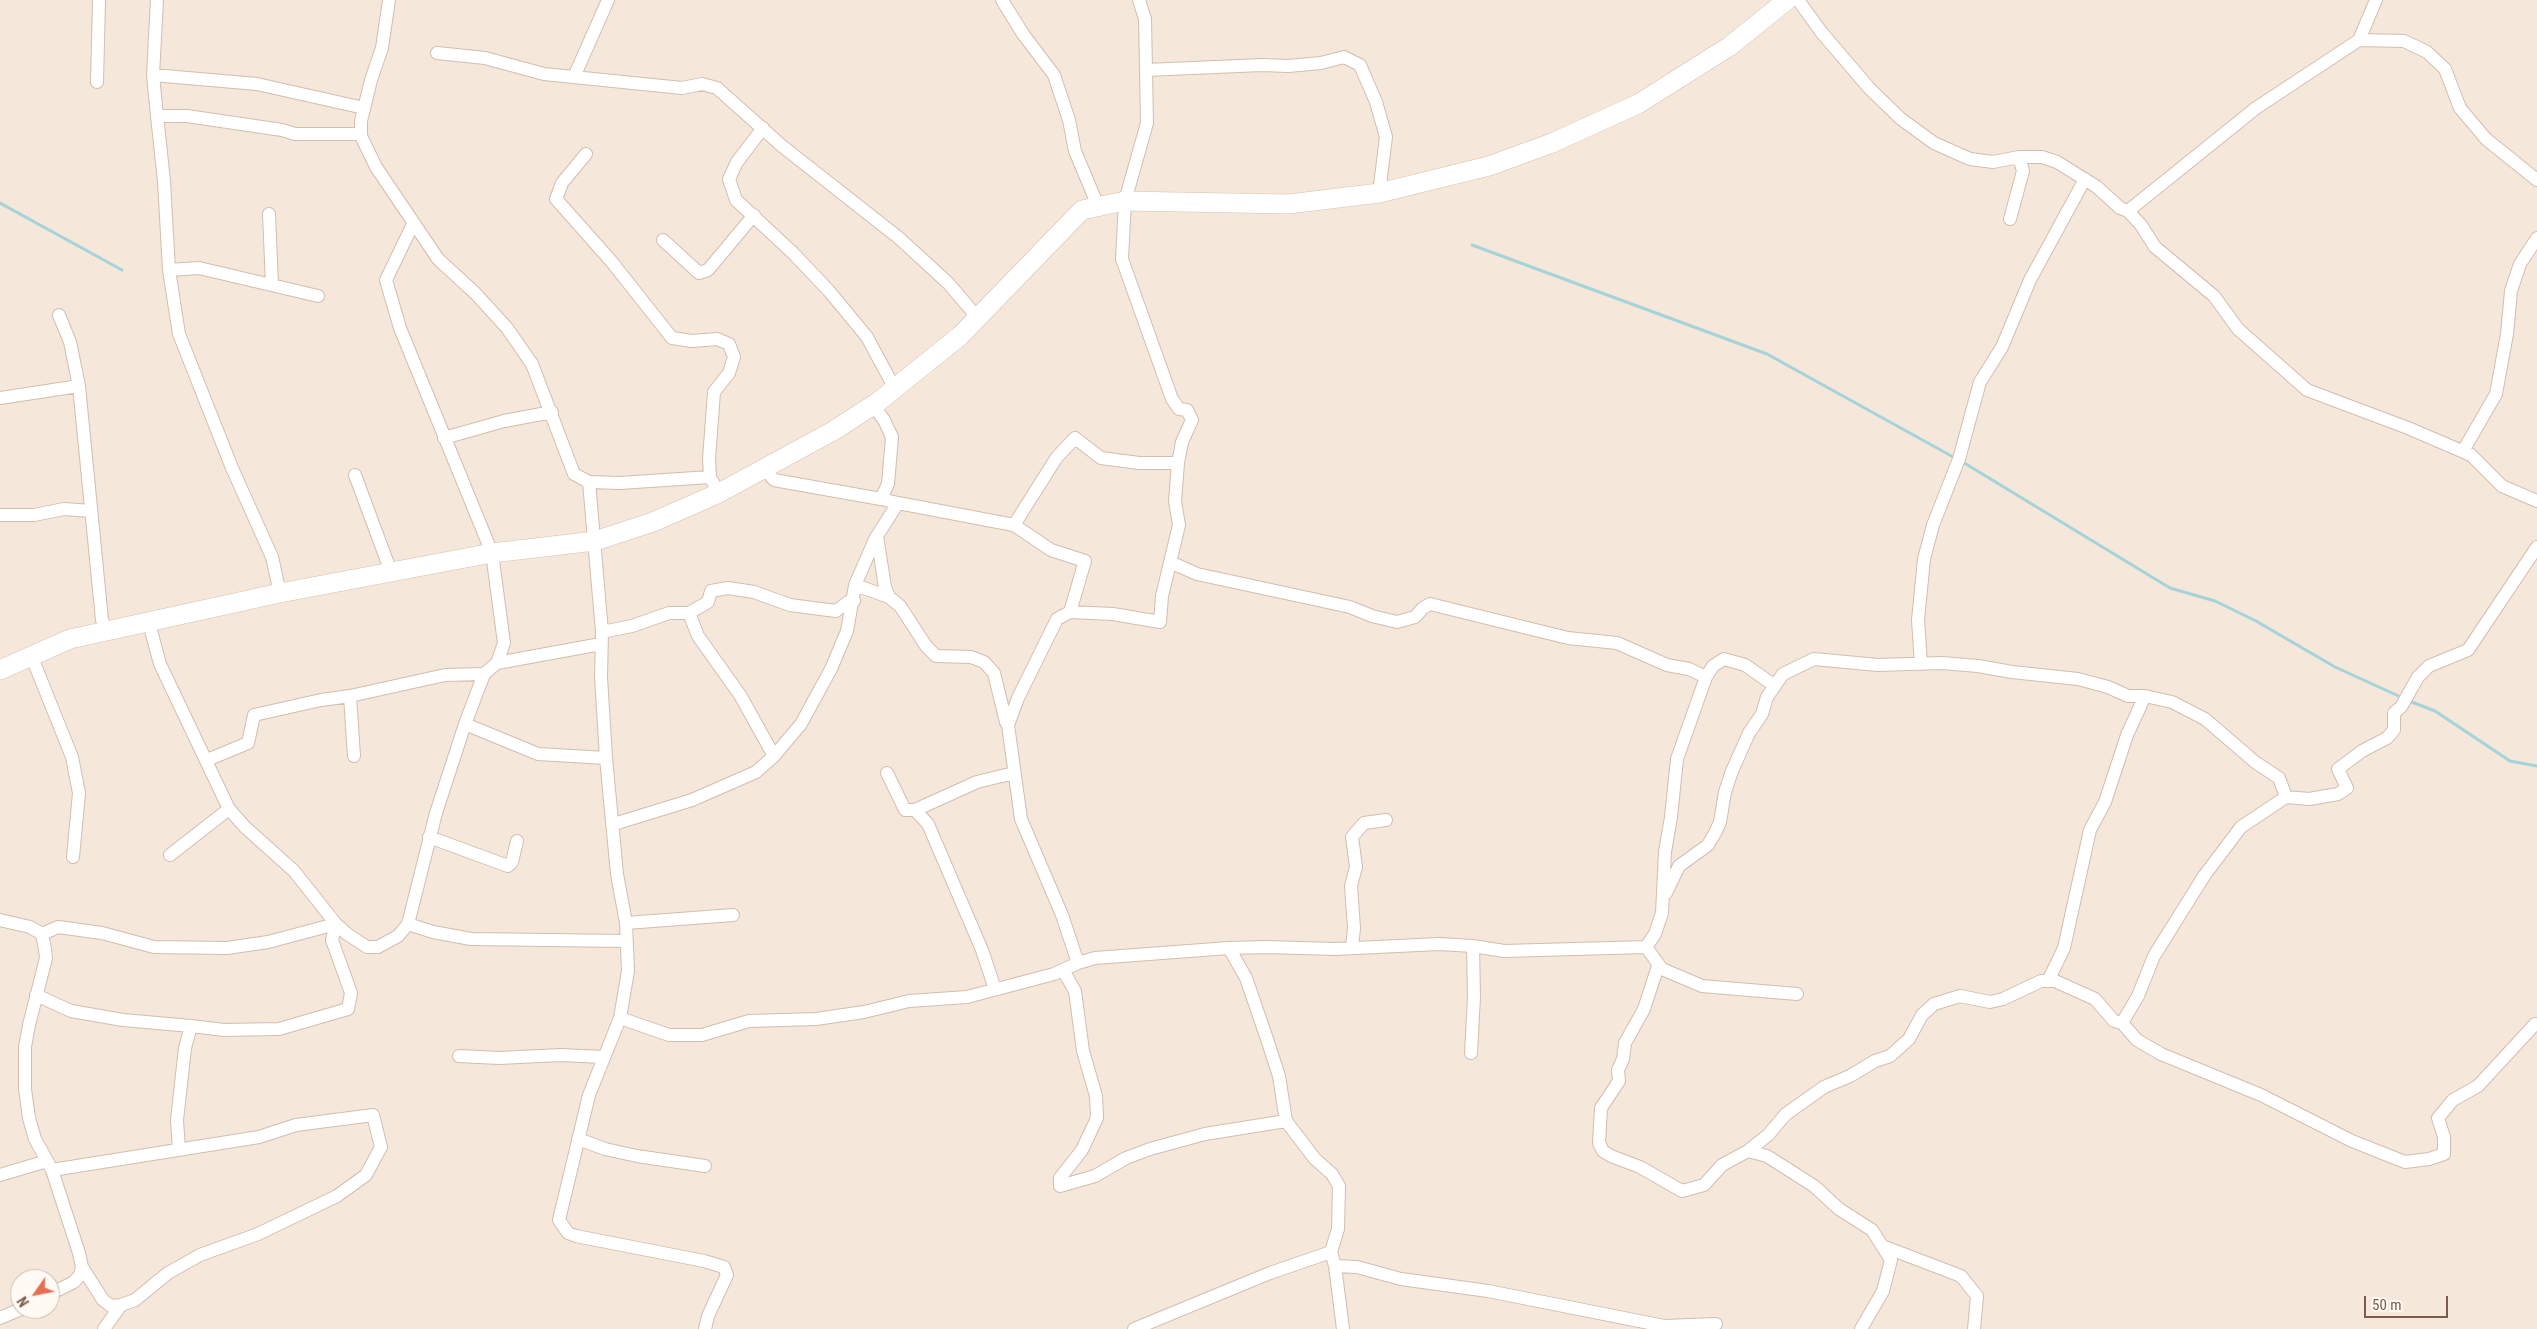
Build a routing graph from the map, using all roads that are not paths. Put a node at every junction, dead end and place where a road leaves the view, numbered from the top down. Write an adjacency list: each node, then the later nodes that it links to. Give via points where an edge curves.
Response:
1 (99, 0): 15 (street)
2 (157, 0): 13 (street)
3 (389, 0): 16 (street, via 382,48)
4 (608, 0): 14 (street)
5 (1002, 0): 26 (street, via 1054,76 1069,120 1075,151)
6 (1139, 0): 12 (street, via 1145,19)
7 (1787, 0): 24 (street, via 1730,46 1638,104 1552,143 1489,166)
8 (1798, 0): 21 (street, via 1869,88 1901,119 1934,143 1970,159 1993,162)
9 (2376, 0): 10 (street)
10 (2359, 40): 23 (street, via 2404,41 2427,52 2445,69 2460,108 2486,139); 27 (street, via 2256,108)
11 (437, 53): 14 (street, via 485,58 544,74)
12 (1146, 70): 24 (street, via 1262,64 1288,66 1344,57 1360,65 1386,137); 25 (street, via 1147,123)
13 (153, 75): 16 (street, via 257,84); 17 (street)
14 (574, 77): 18 (street, via 682,88 702,84 718,88)
15 (97, 82)
16 (364, 108): 19 (street)
17 (157, 116): 19 (street, via 187,116 295,134); 34 (street)
18 (763, 128): 29 (street, via 737,162 729,179 736,200); 38 (street, via 899,238 948,283)
19 (361, 134): 31 (street, via 376,167)
20 (586, 154): 50 (street, via 562,183 556,199 611,261 672,338 692,341 717,339 730,344 734,357 729,373 714,392 709,459)
21 (2019, 157): 22 (street, via 2049,159); 30 (street, via 2023,171)
22 (2085, 179): 27 (street); 74 (street, via 2030,280 2002,347 1980,382 1959,459 1933,525 1924,559 1918,620)
23 (2537, 180)
24 (1379, 193): 25 (street, via 1289,204)
25 (1125, 201): 26 (street); 46 (street, via 1122,259 1172,399 1179,409 1187,410 1192,420 1182,442)
26 (1098, 206): 38 (street, via 1082,210)
27 (2128, 211): 45 (street, via 2155,246 2214,296 2238,329 2307,390)
28 (269, 214): 35 (street)
29 (754, 216): 33 (street, via 708,270 699,273); 40 (street, via 812,271 867,337)
30 (2010, 219)
31 (414, 224): 43 (street, via 438,259 507,328 532,364); 44 (street, via 386,280 400,328)
32 (2537, 238): 45 (street, via 2520,264 2511,291 2496,394)
33 (663, 240)
34 (169, 270): 35 (street, via 199,268); 64 (street, via 179,334 232,468 272,557)
35 (272, 285): 36 (street)
36 (318, 296)
37 (58, 315): 39 (street, via 70,342)
38 (978, 318): 40 (street)
39 (79, 386): 41 (street); 54 (street)
40 (895, 388): 42 (street)
41 (0, 398)
42 (873, 405): 47 (street); 51 (street, via 892,437 888,484)
43 (552, 412): 44 (street); 49 (street, via 574,474)
44 (444, 438): 60 (street)
45 (2463, 451): 52 (street, via 2471,454 2502,486)
46 (1178, 463): 56 (street, via 1139,463 1101,458 1074,438 1056,457); 61 (street, via 1175,501 1179,525)
47 (764, 468): 50 (street); 51 (street, via 774,480)
48 (355, 475): 62 (street)
49 (589, 482): 50 (street); 58 (street)
50 (714, 485): 58 (street, via 653,522)
51 (880, 499): 53 (street)
52 (2537, 501)
53 (898, 503): 56 (street); 57 (street)
54 (91, 511): 55 (street, via 64,509 34,515); 70 (street, via 102,620)
55 (0, 515)
56 (1014, 525): 67 (street, via 1051,550 1085,562)
57 (877, 536): 63 (street); 65 (street)
58 (595, 541): 60 (street); 71 (street)
59 (2537, 547): 89 (street, via 2468,650 2429,666 2394,713 2394,730 2387,738 2338,769 2347,788 2338,794 2309,799)
60 (492, 554): 62 (street); 73 (street, via 504,643)
61 (1170, 562): 67 (street, via 1160,622 1113,614); 77 (street, via 1197,574 1350,607 1397,622 1415,617 1430,604 1568,638 1616,643 1667,665)
62 (391, 572): 64 (street)
63 (855, 585): 65 (street); 66 (street)
64 (280, 593): 69 (street)
65 (889, 597): 82 (street, via 900,606 936,656 971,657 984,662 994,673)
66 (854, 601): 68 (street, via 836,611 790,605 754,592 728,588 711,590 708,602); 84 (street, via 847,631 831,669 801,724)
67 (1070, 612): 82 (street, via 1057,619)
68 (689, 613): 71 (street, via 669,613); 84 (street, via 698,636 740,695)
69 (149, 623): 70 (street); 86 (street, via 160,664)
70 (108, 631): 72 (street, via 70,639)
71 (602, 638): 73 (street); 85 (street)
72 (31, 655): 75 (street); 97 (street, via 72,757 79,793)
73 (497, 663): 76 (street)
74 (1921, 664): 78 (street, via 1878,665 1814,659 1783,674); 80 (street, via 1942,662 2078,679 2128,696)
75 (0, 668)
76 (484, 674): 79 (street, via 445,676); 81 (street)
77 (1706, 677): 78 (street, via 1713,666 1724,660 1745,666); 98 (street, via 1677,759 1664,852)
78 (1775, 686): 98 (street, via 1732,772 1715,833 1708,844 1679,866)
79 (350, 696): 83 (street); 86 (street, via 254,715 248,743)
80 (2145, 696): 89 (street, via 2172,702 2205,719 2255,762 2280,778); 113 (street, via 2127,735 2105,802 2090,830 2064,948)
81 (465, 724): 85 (street, via 538,754); 94 (street)
82 (1008, 725): 87 (street)
83 (354, 756)
84 (774, 756): 93 (street, via 756,772 692,800)
85 (606, 758): 93 (street)
86 (207, 760): 90 (street)
87 (1014, 772): 91 (street, via 977,782); 110 (street, via 1021,819 1062,915)
88 (887, 773): 91 (street, via 905,810)
89 (2286, 797): 118 (street, via 2241,827 2204,876 2154,956 2138,996)
90 (229, 809): 96 (street); 102 (street, via 294,871)
91 (915, 810): 114 (street, via 928,824 982,950)
92 (1386, 820): 107 (street, via 1364,823 1352,837 1356,867 1351,886)
93 (614, 824): 101 (street, via 617,874)
94 (429, 837): 95 (street, via 508,866); 103 (street)
95 (517, 841)
96 (170, 855)
97 (73, 857)
98 (1663, 900): 108 (street, via 1655,934)
99 (733, 916): 101 (street)
100 (0, 920): 104 (street, via 30,927)
101 (626, 923): 105 (street)
102 (336, 924): 103 (street, via 367,946 378,947 398,936); 104 (street, via 268,942 227,948 154,948 102,933 58,928); 120 (street, via 332,940 351,993 348,1009 279,1028 224,1030)
103 (408, 924): 105 (street, via 472,939)
104 (42, 934): 116 (street, via 46,958)
105 (625, 941): 117 (street, via 628,971)
106 (1474, 946): 107 (street); 108 (street, via 1504,951); 121 (street)
107 (1352, 947): 109 (street)
108 (1646, 947): 111 (street)
109 (1229, 948): 110 (street, via 1095,958); 124 (street, via 1246,978 1267,1039)
110 (1078, 963): 112 (street)
111 (1658, 966): 115 (street, via 1702,986); 127 (street, via 1644,1009 1625,1043 1618,1070 1619,1081 1601,1108 1599,1144 1603,1151 1682,1191 1704,1185 1722,1166)
112 (1063, 970): 114 (street); 124 (street, via 1075,991 1083,1051 1096,1096 1097,1118 1082,1150 1060,1178 1060,1186 1095,1176 1150,1149 1206,1134)
113 (2048, 981): 118 (street, via 2055,981 2095,999 2114,1021); 127 (street, via 1990,1002 1960,996 1934,1004 1922,1015 1909,1038 1890,1056 1824,1087 1786,1114)
114 (995, 989): 117 (street, via 967,997 909,1001 837,1017 748,1021 702,1035 670,1034)
115 (1797, 994)
116 (36, 995): 120 (street, via 71,1011 122,1020); 128 (street, via 25,1047 25,1089 35,1139)
117 (620, 1018): 123 (street)
118 (2122, 1022): 119 (street, via 2137,1040 2161,1054 2261,1095 2352,1141 2405,1162 2444,1154 2444,1138 2438,1118 2452,1100 2478,1086)
119 (2535, 1024)
120 (191, 1026): 126 (street, via 185,1048 177,1120)
121 (1471, 1053)
122 (459, 1056): 123 (street, via 499,1058 562,1054 582,1058)
123 (603, 1057): 125 (street)
124 (1286, 1121): 132 (street, via 1339,1186 1338,1229)
125 (578, 1139): 129 (street, via 604,1149); 140 (street, via 559,1220 562,1226 568,1233 599,1242 724,1267 727,1274)
126 (179, 1150): 128 (street); 136 (street, via 260,1137 296,1125 373,1115 382,1147 366,1175 337,1196 258,1234 200,1255 168,1273 135,1300)
127 (1748, 1151): 131 (street, via 1767,1156 1814,1186 1838,1209 1872,1230)
128 (50, 1165): 130 (street); 134 (street, via 80,1253)
129 (705, 1166)
130 (0, 1175)
131 (1885, 1247): 143 (street, via 1892,1260 1883,1291); 144 (street, via 1961,1276 1976,1296)
132 (1331, 1252): 133 (street); 141 (street, via 1270,1273)
133 (1335, 1266): 138 (street, via 1488,1291); 142 (street)
134 (82, 1268): 135 (street, via 74,1282); 136 (street, via 103,1300 111,1306)
135 (60, 1289)
136 (120, 1305): 139 (street)
137 (1716, 1324): 138 (street)
138 (1652, 1326)
139 (104, 1329)
140 (705, 1329)
141 (1134, 1329)
142 (1343, 1329)
143 (1861, 1329)
144 (1974, 1329)

